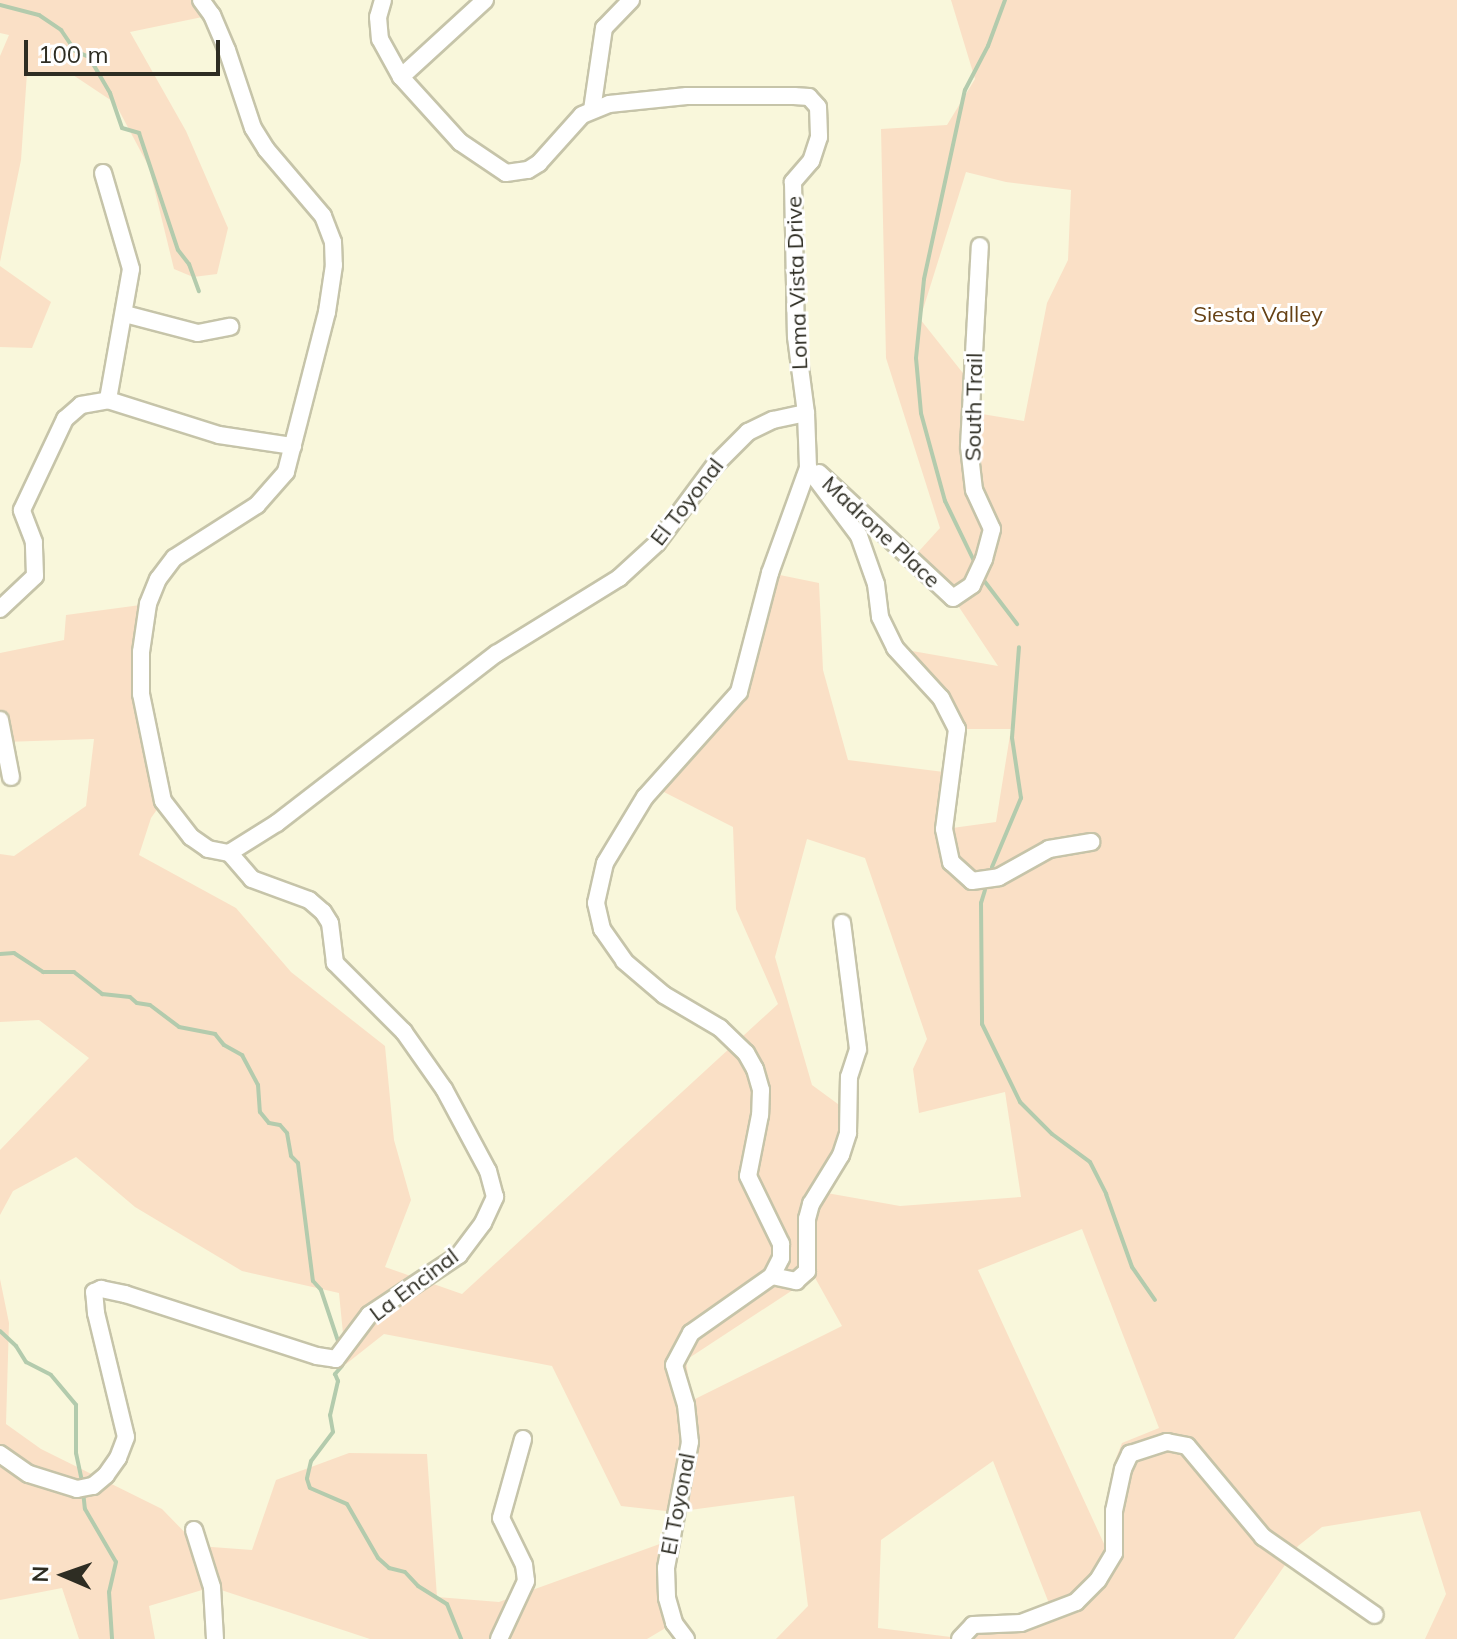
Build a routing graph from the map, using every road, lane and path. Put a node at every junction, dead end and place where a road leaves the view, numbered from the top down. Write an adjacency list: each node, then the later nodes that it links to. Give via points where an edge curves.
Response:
1 (201, 0): 13 (street, via 227,50 253,128 323,216 333,242 327,312)
2 (383, 0): 5 (street, Loma Vista Drive, via 380,39)
3 (485, 0): 5 (street)
4 (631, 0): 6 (street, via 604,28)
5 (401, 77): 6 (street, Loma Vista Drive, via 460,142 506,173 539,163 572,124)
6 (592, 110): 12 (street, Loma Vista Drive, via 687,96 809,97 818,107 819,137 811,161 793,182 796,337)
7 (103, 173): 9 (street, via 131,269)
8 (980, 246): 15 (street, South Trail, via 969,446 974,490 992,529 972,585)
9 (125, 314): 10 (street, via 198,333); 11 (street)
10 (230, 327)
11 (108, 400): 13 (street, via 219,435); 16 (street, via 81,405 65,419 22,510 34,542 35,576)
12 (806, 413): 14 (street); 20 (street, El Toyonal, via 748,432 715,465 657,543 619,578 496,654 277,823)
13 (293, 446): 20 (street, via 286,472 257,505 174,558 158,579 145,619 141,694 163,801 191,837 208,849)
14 (808, 468): 15 (street, Madrone Place, via 824,475); 19 (street, via 859,536 876,584 880,617 895,648 941,698 957,729 944,829 951,862 972,881 999,877 1049,849); 22 (street, via 770,573 739,692 645,797 605,863 596,903 602,929 624,961 664,995 720,1028 755,1069 760,1115 748,1176 781,1244)
15 (953, 598)
16 (0, 609)
17 (0, 720): 18 (street)
18 (11, 777)
19 (1091, 842)
20 (229, 853): 24 (street, La Encinal, via 252,879 309,900 323,912 330,923 335,963 404,1032 444,1089 488,1171 495,1197 459,1255 369,1315 336,1359 125,1294 94,1292 126,1437 118,1458 93,1486 77,1489 29,1474)
21 (842, 923): 22 (street, via 858,1049 849,1077 848,1133 811,1204 807,1271 796,1281)
22 (772, 1276): 29 (street, El Toyonal, via 691,1333 674,1365 690,1442 668,1541 667,1598 674,1623)
23 (523, 1439): 28 (street, via 501,1518 524,1565 526,1581)
24 (0, 1454)
25 (194, 1530): 27 (street, via 212,1587)
26 (1375, 1615): 30 (street, via 1263,1537 1187,1446 1167,1442 1130,1454 1114,1511 1114,1553 1076,1602 1021,1623 973,1625)
27 (215, 1639)
28 (499, 1639)
29 (686, 1639)
30 (960, 1639)

